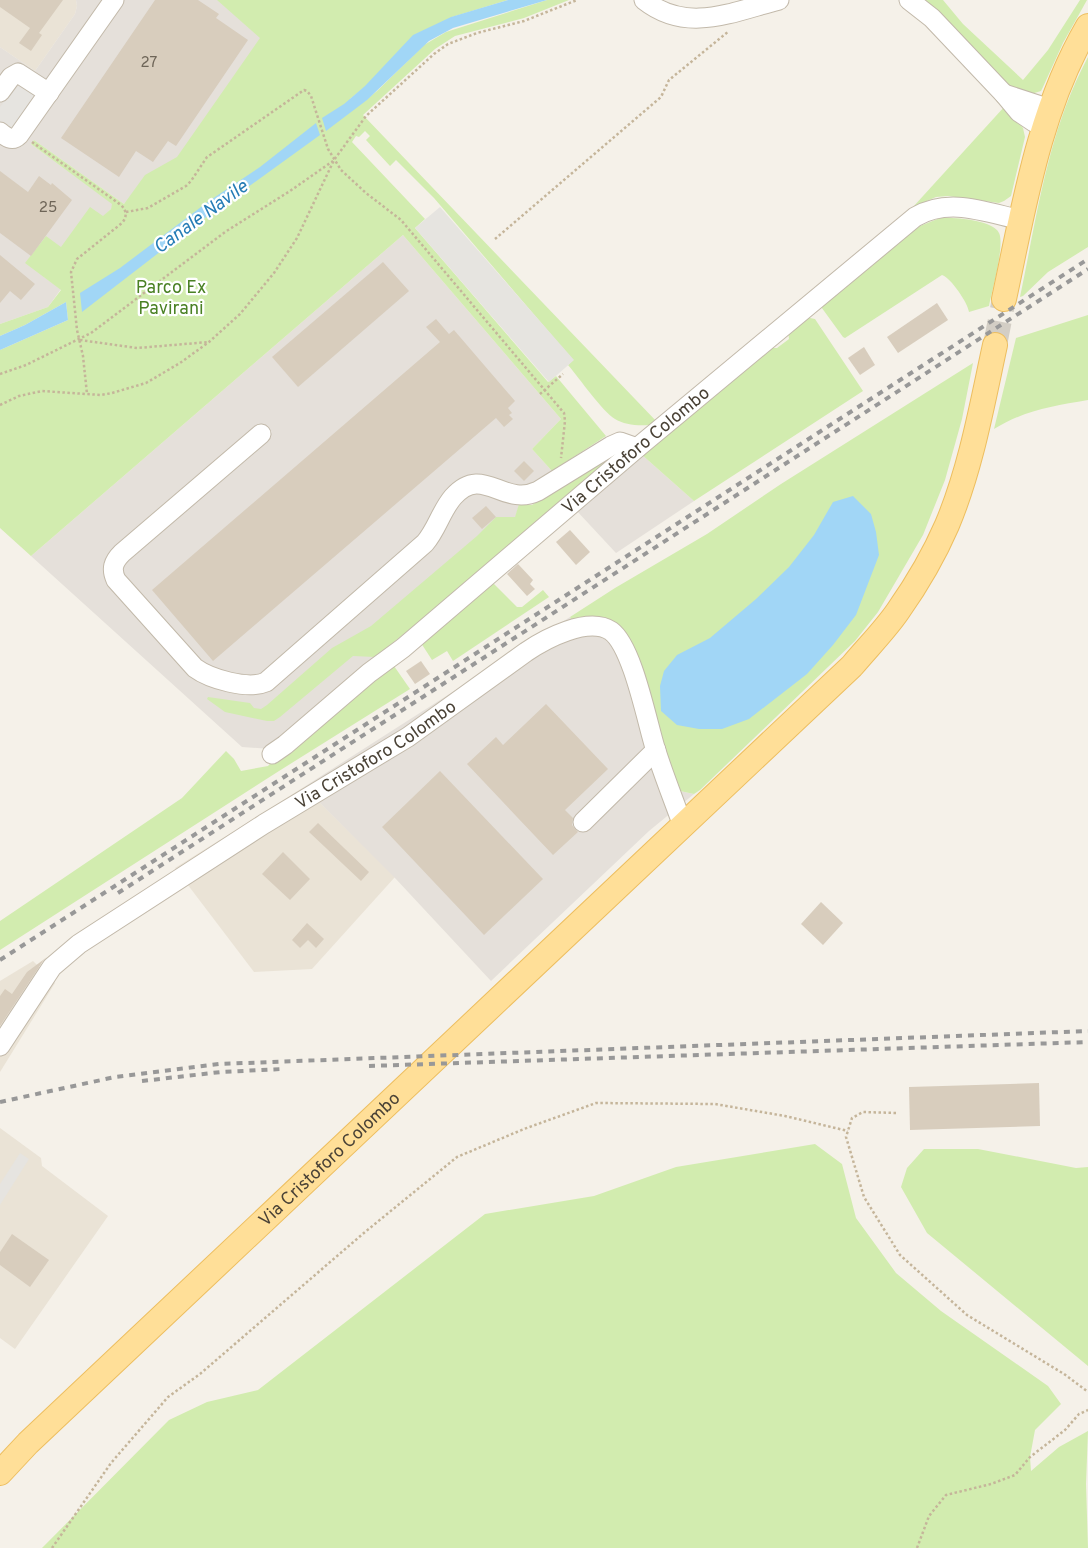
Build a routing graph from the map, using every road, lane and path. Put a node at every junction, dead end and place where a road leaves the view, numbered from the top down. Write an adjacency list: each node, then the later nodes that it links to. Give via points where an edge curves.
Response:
1 (114, 0): 9 (street)
2 (577, 0): 13 (path, via 515,24 466,36 440,50 362,120)
3 (644, 0): 6 (street, via 663,12 687,19 712,18)
4 (779, 0): 6 (street)
5 (908, 0): 10 (street, via 932,18 1023,116)
6 (737, 11): 16 (path, via 732,29 669,80 661,98)
7 (1088, 26): 10 (main road)
8 (0, 92): 9 (street, via 18,73)
9 (49, 93): 12 (street)
10 (1047, 118): 15 (main road)
11 (0, 132): 12 (street, via 12,139)
12 (21, 134): 14 (path)
13 (334, 160): 14 (path, via 311,96 304,90 207,157 186,186 148,208); 18 (path, via 225,232); 19 (path, via 297,238 280,264 240,314); 23 (path, via 348,178 401,220)
14 (126, 212): 18 (path, via 122,223 77,259 71,272)
15 (1021, 220): 17 (main road); 28 (street, Via Cristoforo Colombo, via 946,206 929,209 915,217)
16 (495, 240)
17 (1004, 299)
18 (79, 340): 19 (path, via 137,348); 21 (path); 24 (path)
19 (210, 342): 24 (path, via 146,383 112,394)
20 (995, 345): 33 (main road, Via Cristoforo Colombo, via 977,431 958,494 930,560 898,612 852,666)
21 (0, 374)
22 (563, 374): 23 (path)
23 (545, 390): 25 (path); 29 (path, via 565,417 561,460)
24 (87, 394): 26 (path, via 37,392)
25 (540, 394)
26 (0, 405)
27 (261, 434): 29 (street, via 122,553 113,565 116,580 195,668 208,676 245,685 266,682 426,544 447,506 465,488 481,483 512,494 527,495)
28 (637, 448): 29 (street, via 620,442); 31 (street, Via Cristoforo Colombo, via 403,648)
29 (566, 473)
30 (656, 750): 32 (street); 33 (street, Via Cristoforo Colombo); 34 (street, Via Cristoforo Colombo, via 629,658 620,640 610,630 596,627 557,634 408,737 264,824 80,944 52,967)
31 (272, 754)
32 (583, 822)
33 (683, 826): 39 (main road, Via Cristoforo Colombo)
34 (0, 1046)
35 (896, 1113): 36 (path, via 863,1112 852,1118)
36 (848, 1131): 37 (path, via 846,1137 864,1197 900,1255 967,1316); 40 (path, via 715,1104 596,1103 457,1157 267,1314 200,1374 168,1397 111,1463)
37 (1088, 1392)
38 (1088, 1410): 41 (path, via 1079,1414 1065,1430 1030,1457 1015,1475 946,1495 929,1516)
39 (0, 1473)
40 (52, 1548)
41 (917, 1548)

